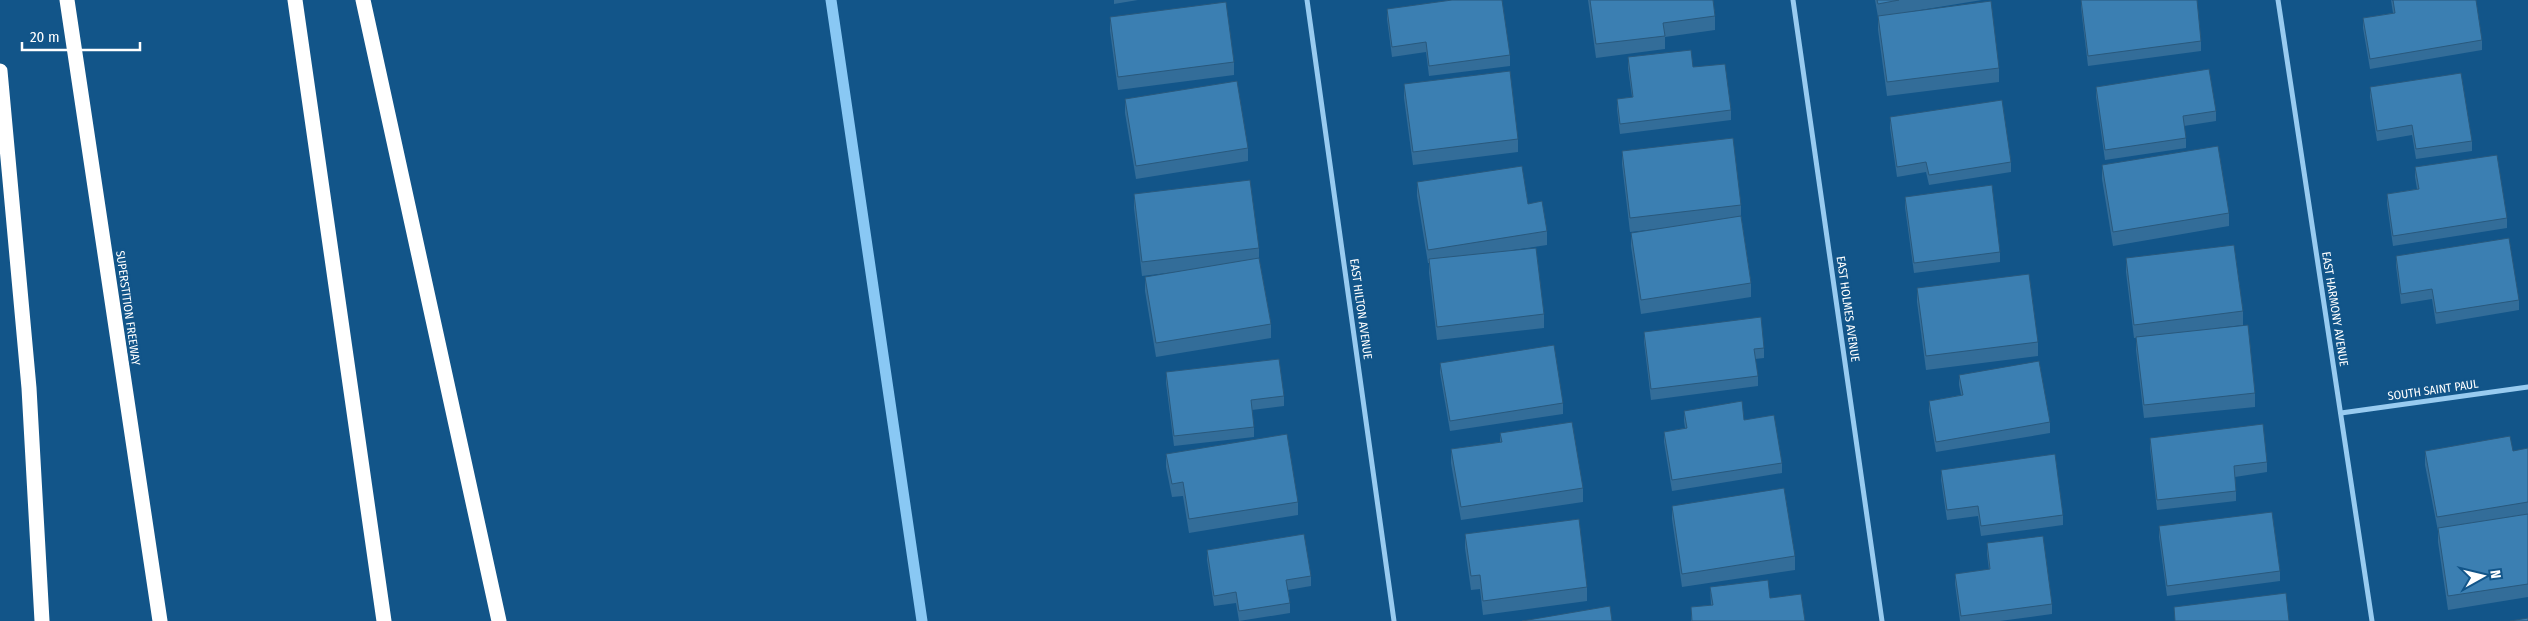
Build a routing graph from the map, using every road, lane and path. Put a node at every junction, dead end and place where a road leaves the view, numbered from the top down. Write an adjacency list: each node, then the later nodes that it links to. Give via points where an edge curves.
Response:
1 (67, 0): 11 (highway, SUPERSTITION FREEWAY)
2 (295, 0): 12 (highway)
3 (363, 0): 13 (highway)
4 (1307, 0): 14 (street, EAST HILTON AVENUE)
5 (1794, 0): 15 (street, EAST HOLMES AVENUE)
6 (2278, 0): 9 (street, EAST HARMONY AVENUE)
7 (0, 71): 10 (highway, via 29,388)
8 (2528, 387): 9 (street, SOUTH SAINT PAUL)
9 (2341, 413): 16 (street, EAST HARMONY AVENUE)
10 (42, 621)
11 (160, 621)
12 (384, 621)
13 (499, 621)
14 (1394, 621)
15 (1882, 621)
16 (2372, 621)

